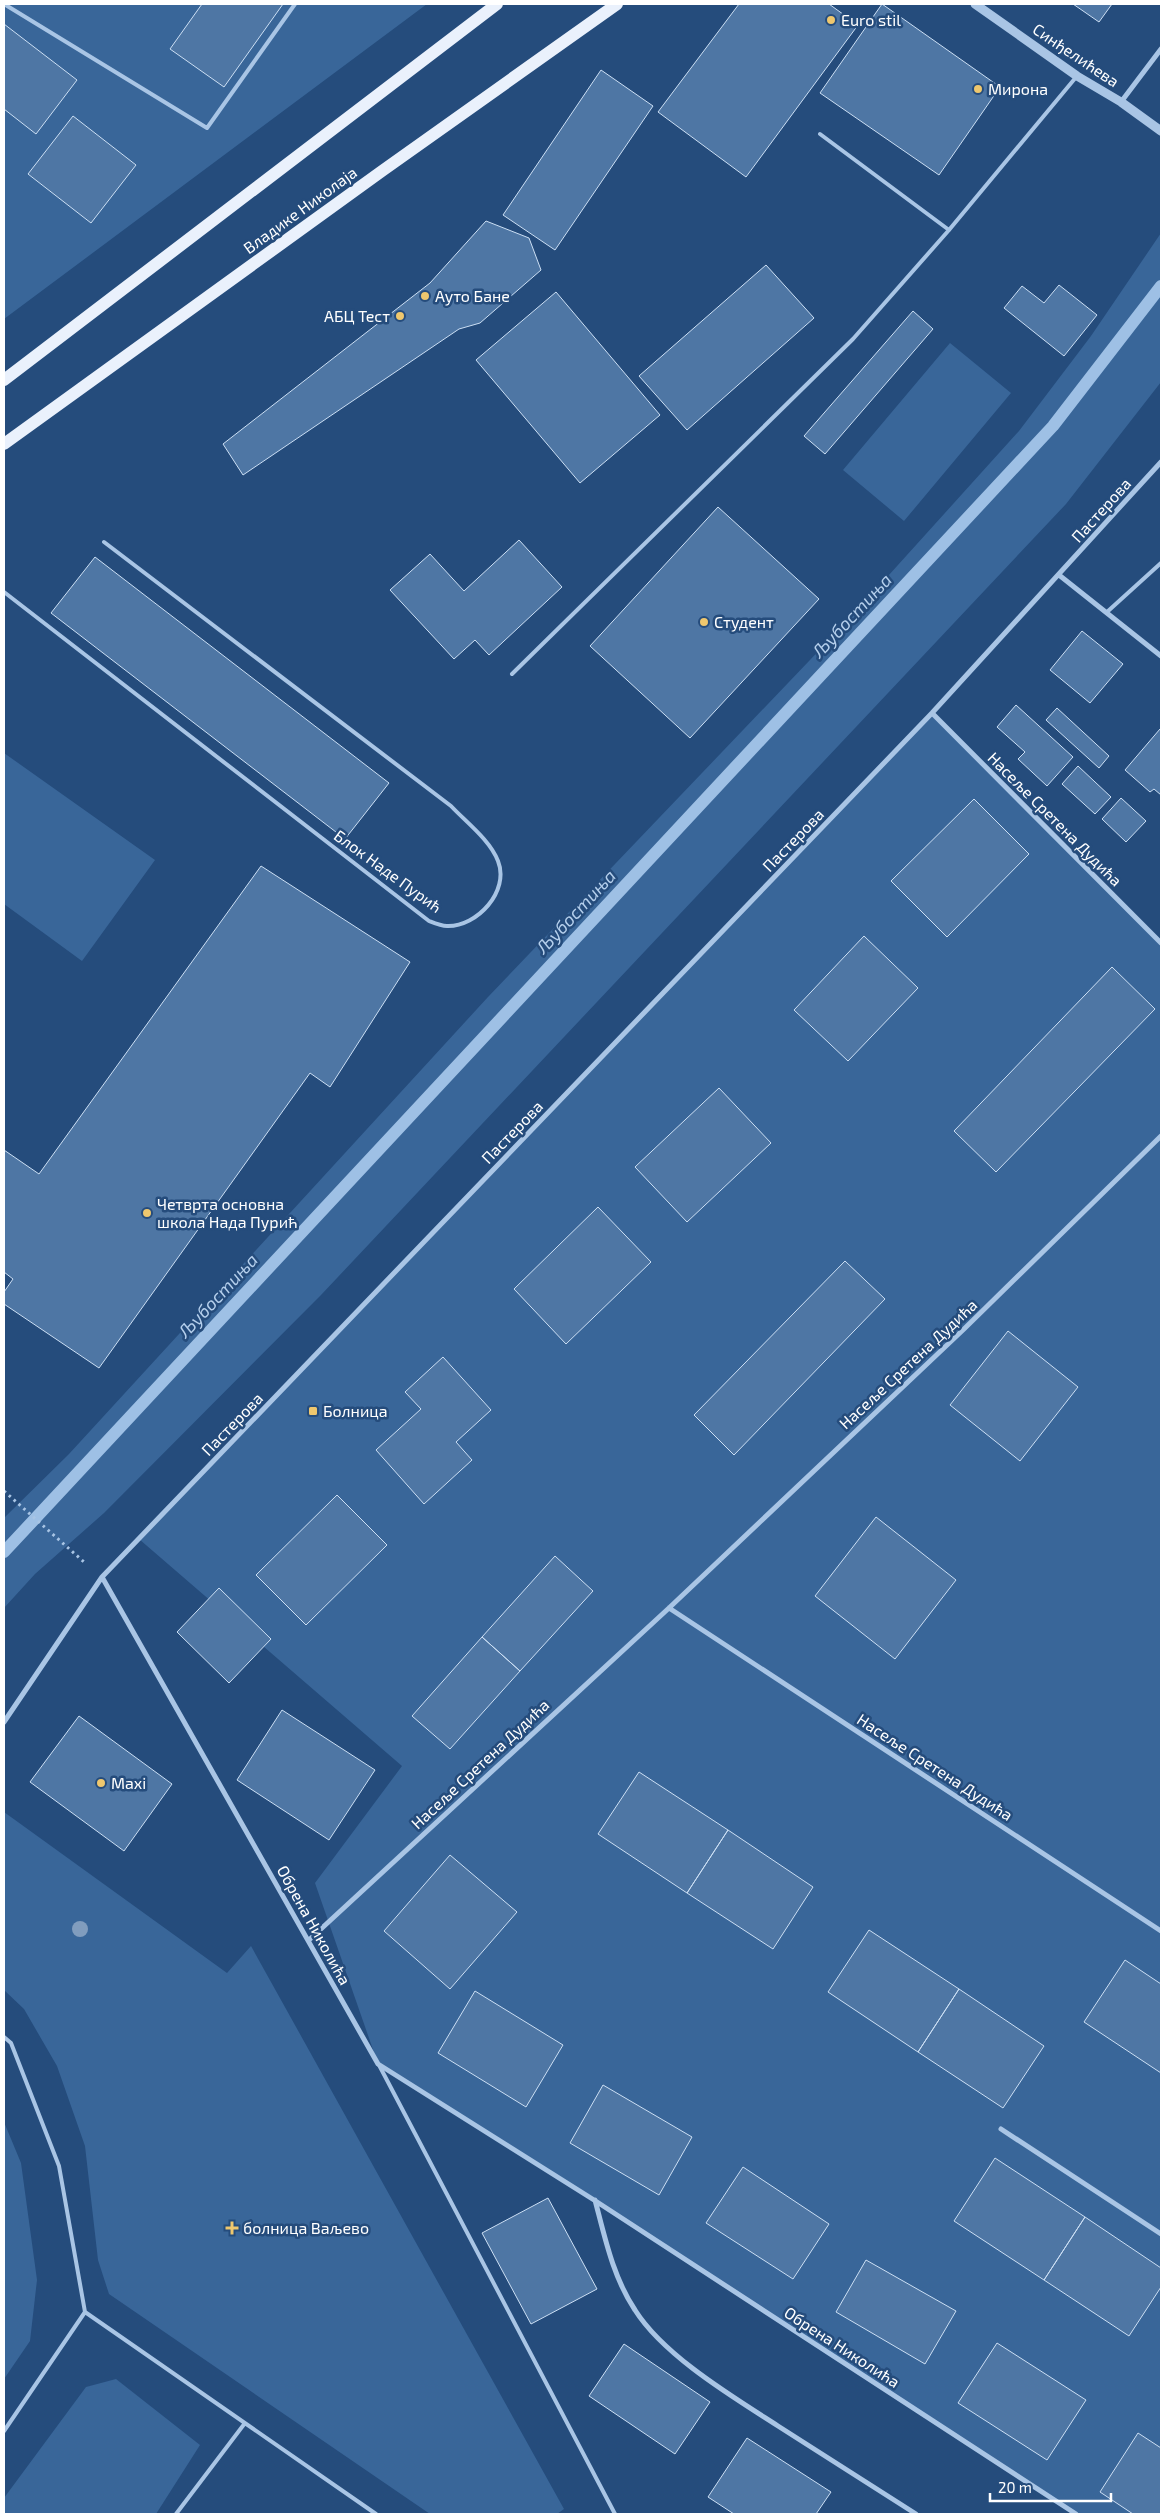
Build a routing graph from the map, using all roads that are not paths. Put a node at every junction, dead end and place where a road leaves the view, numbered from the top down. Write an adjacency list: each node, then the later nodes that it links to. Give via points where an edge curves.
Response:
1 (4, 4): 2 (lane, via 207,128)
2 (295, 4)
3 (497, 4): 12 (main road)
4 (618, 4): 13 (main road, Владике Николаја)
5 (975, 4): 7 (street, Синђелићева)
6 (1161, 49): 8 (street)
7 (1077, 76): 8 (street, Синђелићева); 11 (lane)
8 (1121, 102): 9 (street, Синђелићева)
9 (1161, 131)
10 (820, 134): 11 (lane)
11 (949, 230): 21 (lane, via 853,339)
12 (4, 380)
13 (4, 444)
14 (1161, 462): 17 (street, Пастерова)
15 (104, 542): 18 (lane, Блок Наде Пурић, via 451,806 484,840 499,861 500,884 488,908 467,922 447,926 429,921)
16 (1161, 563): 19 (lane)
17 (1059, 575): 19 (street); 22 (street, Пастерова)
18 (4, 592)
19 (1108, 612): 20 (street)
20 (1161, 656)
21 (512, 674)
22 (932, 713): 23 (street, Насеље Сретена Дудића); 25 (street, Пастерова)
23 (1161, 943)
24 (1161, 1136): 26 (street, Насеље Сретена Дудића, via 964,1329)
25 (102, 1577): 27 (street, Пастерова); 29 (street, Обрена Николића)
26 (669, 1608): 28 (street, Насеље Сретена Дудића); 29 (street, Насеље Сретена Дудића)
27 (4, 1722)
28 (1161, 1931)
29 (308, 1940): 31 (street, Обрена Николића)
30 (4, 2037): 35 (lane, via 11,2044 58,2166)
31 (378, 2064): 33 (street, Обрена Николића); 40 (lane)
32 (1002, 2129): 34 (street)
33 (594, 2200): 41 (street, via 614,2271 635,2311 657,2337 737,2400); 42 (street, Обрена Николића)
34 (1161, 2234)
35 (85, 2312): 36 (lane); 37 (lane)
36 (245, 2423): 38 (lane); 39 (lane)
37 (4, 2432)
38 (176, 2514)
39 (376, 2514)
40 (615, 2514)
41 (916, 2514)
42 (1076, 2514)

